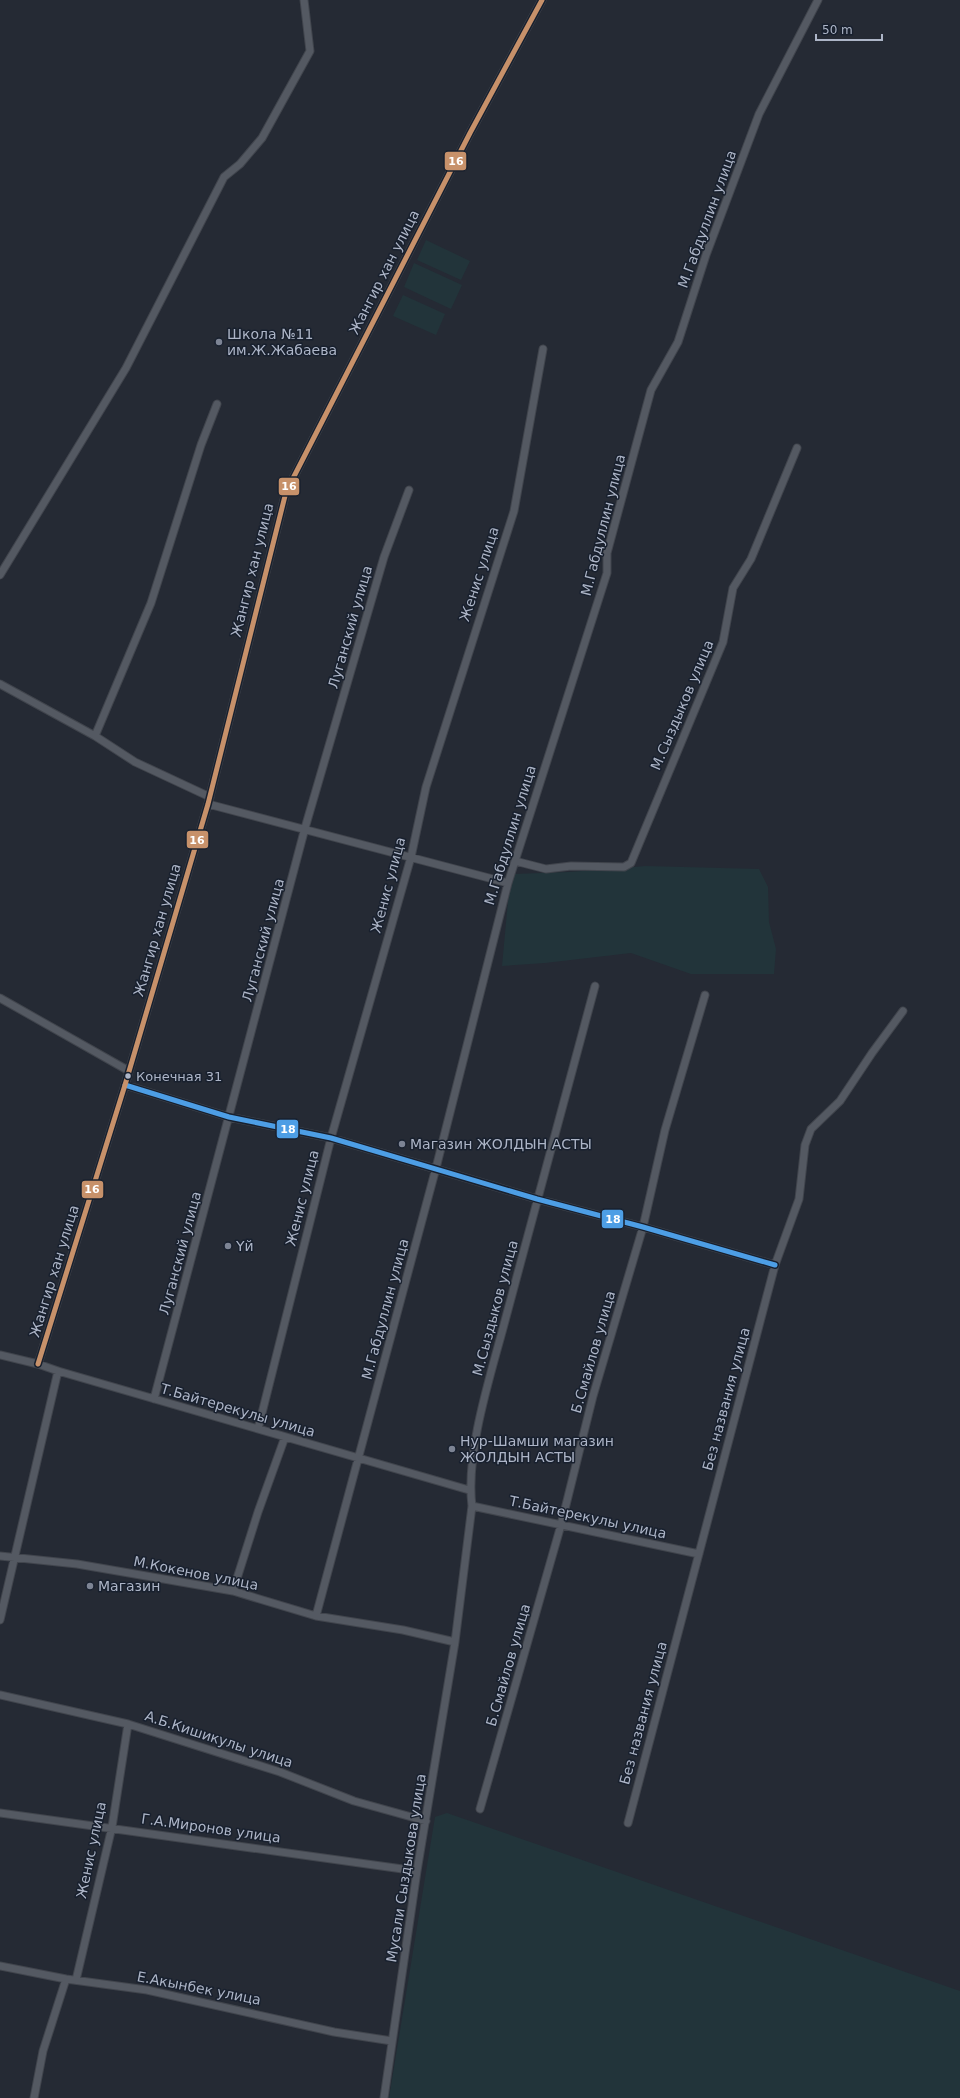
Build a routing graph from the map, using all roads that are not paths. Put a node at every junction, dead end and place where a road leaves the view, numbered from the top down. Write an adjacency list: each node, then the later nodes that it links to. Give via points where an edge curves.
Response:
1 (304, 0): 8 (street, via 310,51 262,138 240,164 224,177 126,368)
2 (542, 0): 11 (street, Жангир хан улица, via 470,133 286,492)
3 (818, 0): 14 (street, М.Габдуллин улица, via 759,114 706,255 678,342 651,390 608,546 607,573)
4 (543, 349): 13 (street, Женис улица, via 514,511 426,787)
5 (217, 404): 10 (street, via 201,445 151,603)
6 (797, 448): 14 (street, М.Сыздыков улица, via 751,559 733,588 723,642 631,863 624,867 571,866 546,869)
7 (409, 490): 12 (street, Луганский улица, via 384,558)
8 (0, 575)
9 (0, 684): 10 (street)
10 (95, 736): 11 (street, via 135,762)
11 (209, 800): 12 (street); 20 (street, Жангир хан улица)
12 (305, 828): 13 (street); 22 (street, Луганский улица)
13 (411, 857): 15 (street); 23 (street, Женис улица)
14 (515, 861): 15 (street, М.Габдуллин улица)
15 (508, 883): 24 (street, М.Габдуллин улица)
16 (595, 986): 25 (street, М.Сыздыков улица)
17 (706, 995): 26 (street, Б.Смайлов улица, via 665,1130)
18 (0, 998): 20 (street)
19 (903, 1011): 27 (street, Без названия улица, via 840,1101 812,1129 805,1145 799,1199)
20 (130, 1071): 21 (street, Жангир хан улица)
21 (125, 1085): 22 (street); 29 (street, Жангир хан улица)
22 (229, 1117): 23 (street); 31 (street, Луганский улица)
23 (331, 1138): 24 (street); 32 (street, Женис улица)
24 (436, 1168): 25 (street); 34 (street, М.Габдуллин улица)
25 (537, 1199): 26 (street); 35 (street, М.Сыздыков улица, via 476,1436)
26 (643, 1226): 27 (street); 37 (street, Б.Смайлов улица, via 592,1396)
27 (775, 1265): 38 (street, Без названия улица)
28 (0, 1355): 29 (street, Т.Байтерекулы улица)
29 (38, 1364): 30 (street, Т.Байтерекулы улица)
30 (58, 1372): 31 (street, Т.Байтерекулы улица); 40 (street)
31 (154, 1399): 32 (street, Т.Байтерекулы улица)
32 (258, 1429): 33 (street, Т.Байтерекулы улица)
33 (285, 1437): 34 (street, Т.Байтерекулы улица); 41 (street)
34 (359, 1457): 35 (street, Т.Байтерекулы улица); 42 (street, М.Габдуллин улица)
35 (470, 1490): 36 (street, М.Сыздыков улица)
36 (472, 1506): 37 (street, Т.Байтерекулы улица); 44 (street, М.Сыздыков улица)
37 (561, 1525): 38 (street, Т.Байтерекулы улица); 47 (street, Б.Смайлов улица)
38 (699, 1554): 50 (street, Без названия улица)
39 (0, 1556): 40 (street, М.Кокенов улица)
40 (14, 1559): 41 (street, М.Кокенов улица, via 77,1564); 43 (street)
41 (233, 1591): 42 (street, М.Кокенов улица)
42 (316, 1616): 44 (street, М.Кокенов улица, via 403,1630)
43 (0, 1620)
44 (455, 1642): 49 (street, Мусали Сыздыкова улица)
45 (0, 1695): 46 (street, А.Б.Кишикулы улица)
46 (128, 1724): 49 (street, А.Б.Кишикулы улица, via 280,1772 354,1801); 51 (street, Женис улица)
47 (480, 1809)
48 (0, 1813): 51 (street, Г.А.Миронов улица)
49 (426, 1821): 52 (street, Мусали Сыздыкова улица)
50 (628, 1823)
51 (112, 1827): 52 (street, Г.А.Миронов улица); 55 (street, Женис улица)
52 (417, 1870): 56 (street, Мусали Сыздыкова улица)
53 (0, 1966): 54 (street, Е.Акынбек улица)
54 (66, 1979): 55 (street, Е.Акынбек улица); 57 (street, via 43,2050)
55 (76, 1980): 56 (street, Е.Акынбек улица, via 147,1990 334,2032)
56 (392, 2041): 58 (street, Мусали Сыздыкова улица)
57 (34, 2098)
58 (384, 2098)

